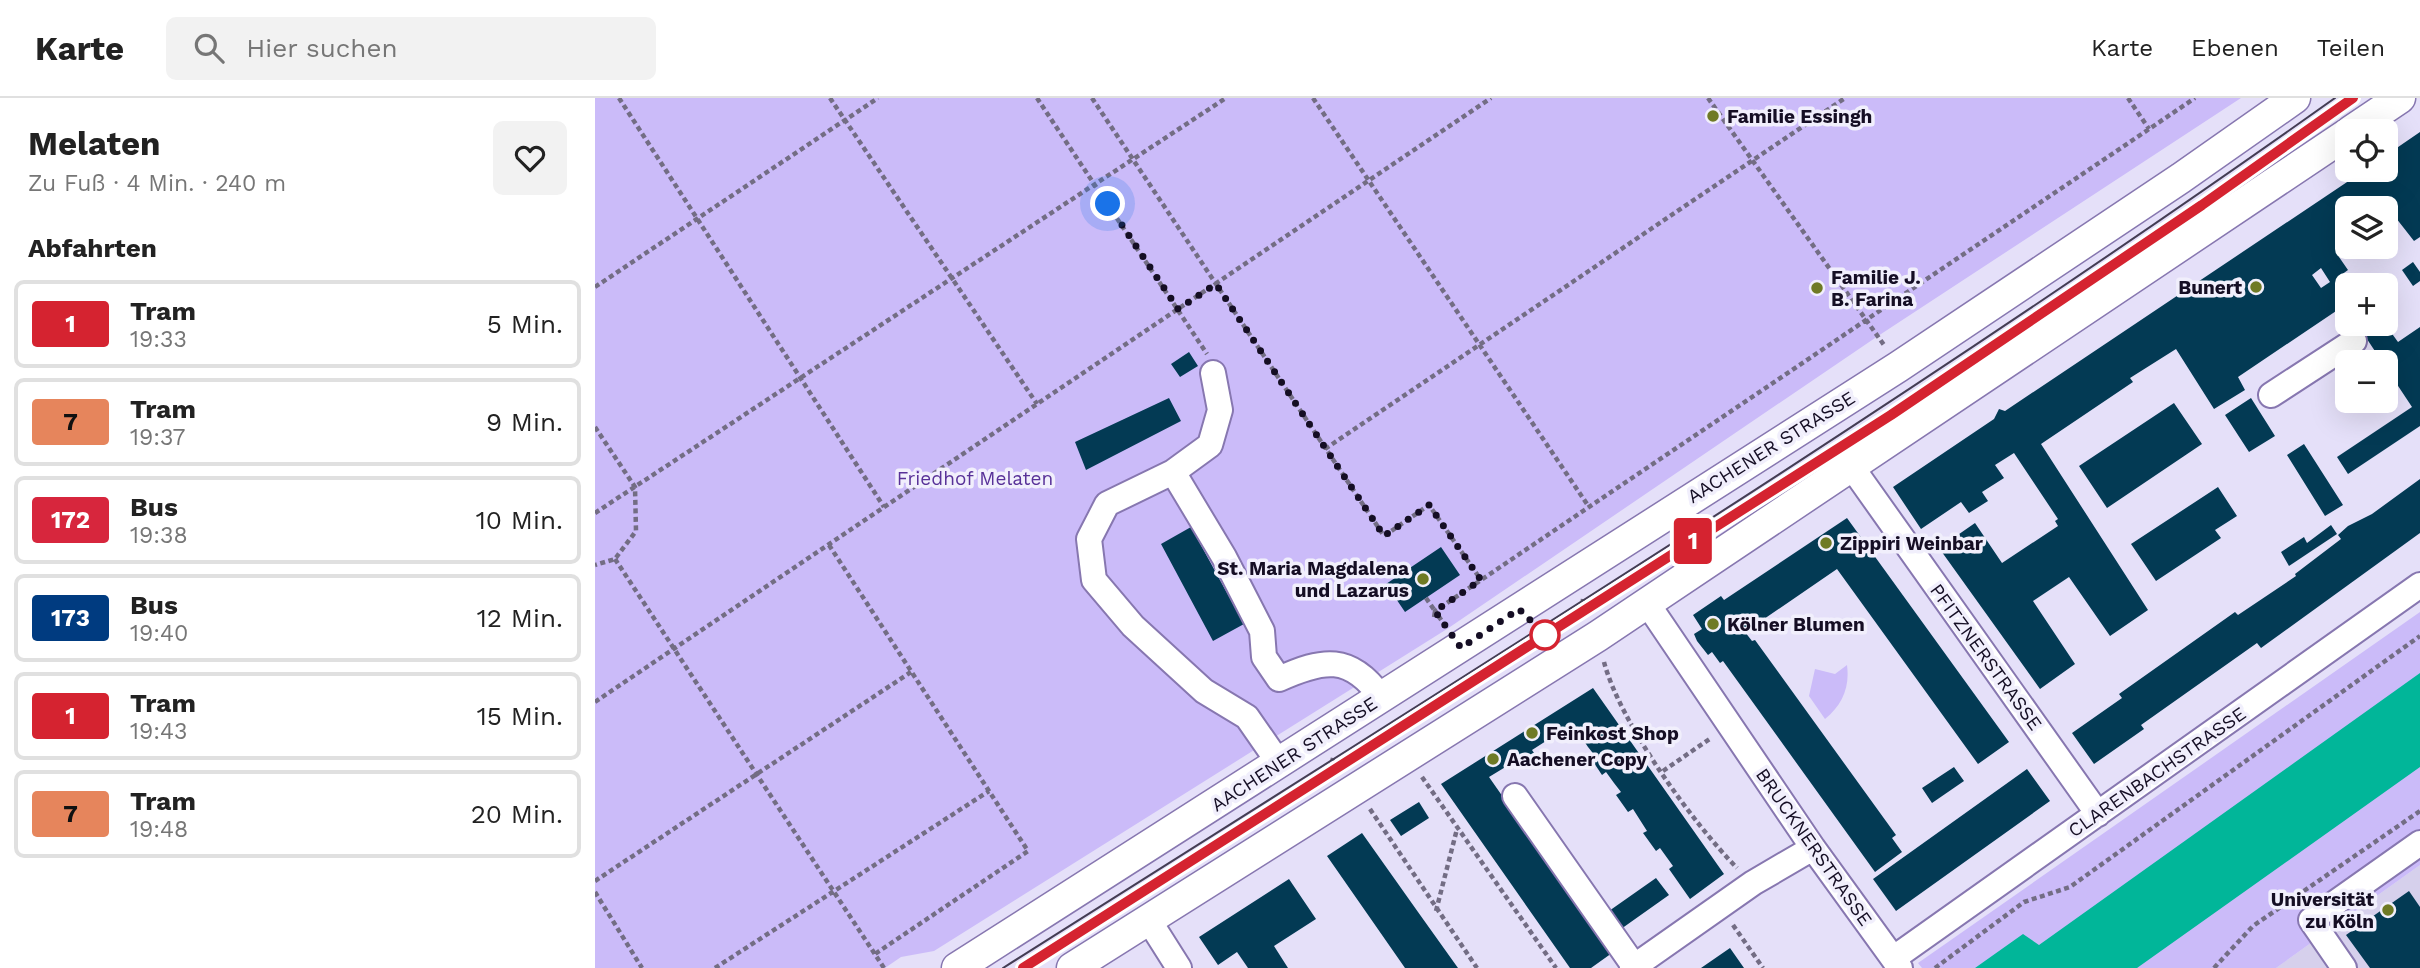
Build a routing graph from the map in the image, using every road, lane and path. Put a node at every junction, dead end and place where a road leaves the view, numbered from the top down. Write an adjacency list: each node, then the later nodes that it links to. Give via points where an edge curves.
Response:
1 (619, 98): 23 (path)
2 (830, 98): 16 (path)
3 (878, 98): 16 (path)
4 (1037, 98): 22 (path)
5 (1092, 98): 19 (path)
6 (1226, 98): 19 (path)
7 (1313, 98): 21 (path)
8 (1491, 98): 21 (path)
9 (1708, 98): 20 (path)
10 (1845, 98): 20 (path)
11 (2128, 98): 17 (path)
12 (2195, 98): 17 (path)
13 (2295, 98): 31 (main road, AACHENER STRASSE)
14 (2400, 98): 15 (main road)
15 (2369, 119)
16 (845, 120): 23 (path); 24 (path)
17 (2149, 129): 28 (path)
18 (2335, 142): 38 (main road)
19 (1133, 159): 22 (path); 25 (path)
20 (1752, 161): 28 (path); 30 (path)
21 (1369, 181): 25 (path); 30 (path)
22 (1094, 183): 24 (path); 27 (path)
23 (697, 219): 26 (path); 33 (path)
24 (951, 278): 33 (path); 35 (path)
25 (1216, 284): 27 (path); 37 (path)
26 (595, 287)
27 (1178, 309): 32 (path, via 1213,362); 35 (path)
28 (1866, 319): 31 (path); 42 (path)
29 (2354, 341): 34 (street)
30 (1479, 345): 37 (path); 42 (path)
31 (1898, 366): 56 (main road, AACHENER STRASSE)
32 (1213, 373): 39 (street, via 1220,410 1209,445)
33 (800, 377): 40 (path); 41 (path)
34 (2271, 396)
35 (1037, 404): 41 (path)
36 (595, 427): 40 (path)
37 (1325, 449): 47 (path, via 1384,536 1429,505)
38 (1851, 466): 51 (main road); 71 (street, PFITZNERSTRASSE)
39 (1173, 472): 59 (street, via 1262,631 1264,657 1279,679 1314,663 1352,666); 64 (street, via 1107,504 1089,539 1094,580 1133,626 1204,691 1247,717)
40 (635, 487): 43 (path); 45 (path, via 636,531)
41 (884, 507): 44 (path)
42 (1589, 507): 47 (path)
43 (595, 513)
44 (829, 545): 57 (path); 58 (path)
45 (615, 559): 46 (path); 57 (path)
46 (595, 565)
47 (1481, 580): 52 (path)
48 (2420, 585): 71 (street, CLARENBACHSTRASSE)
49 (1584, 591): 54 (path, via 1580,625)
50 (1426, 598): 52 (path)
51 (1647, 603): 54 (main road); 61 (street, BRUCKNERSTRASSE)
52 (1435, 611): 53 (path); 56 (path)
53 (1434, 618)
54 (1592, 628): 63 (main road); 65 (path, via 1609,682 1634,731)
55 (2420, 636): 94 (path, via 2070,887 2024,902)
56 (1461, 648): 59 (main road, AACHENER STRASSE)
57 (673, 650): 60 (path); 66 (path)
58 (911, 672): 66 (path); 68 (path)
59 (1381, 697): 64 (main road, AACHENER STRASSE)
60 (595, 702)
61 (1729, 725): 65 (path); 73 (street, BRUCKNERSTRASSE)
62 (1334, 744): 67 (path, via 1327,783)
63 (1408, 755): 67 (main road); 72 (path)
64 (1279, 763): 88 (main road, AACHENER STRASSE)
65 (1663, 771): 76 (path, via 1714,844)
66 (757, 773): 75 (path); 77 (path)
67 (1347, 782): 80 (path); 81 (main road)
68 (989, 791): 77 (path); 82 (path, via 1028,851)
69 (1515, 796): 84 (street)
70 (2420, 811): 95 (path, via 2253,926)
71 (2098, 814): 83 (street, CLARENBACHSTRASSE)
72 (1457, 828): 80 (path); 92 (path)
73 (1813, 848): 76 (street); 83 (street, BRUCKNERSTRASSE)
74 (2417, 851): 96 (street, via 2311,920)
75 (595, 881)
76 (1753, 883): 79 (street)
77 (835, 889): 82 (path); 86 (path)
78 (595, 892): 85 (path)
79 (1720, 906): 84 (street); 93 (path)
80 (1436, 911): 91 (path)
81 (1148, 919): 89 (main road); 90 (street)
82 (875, 954): 87 (path)
83 (1897, 963)
84 (1633, 967)
85 (642, 968)
86 (715, 968)
87 (884, 968)
88 (957, 968)
89 (1072, 968)
90 (1179, 968)
91 (1477, 968)
92 (1556, 968)
93 (1763, 968)
94 (1935, 968)
95 (2214, 968)
96 (2344, 968)

